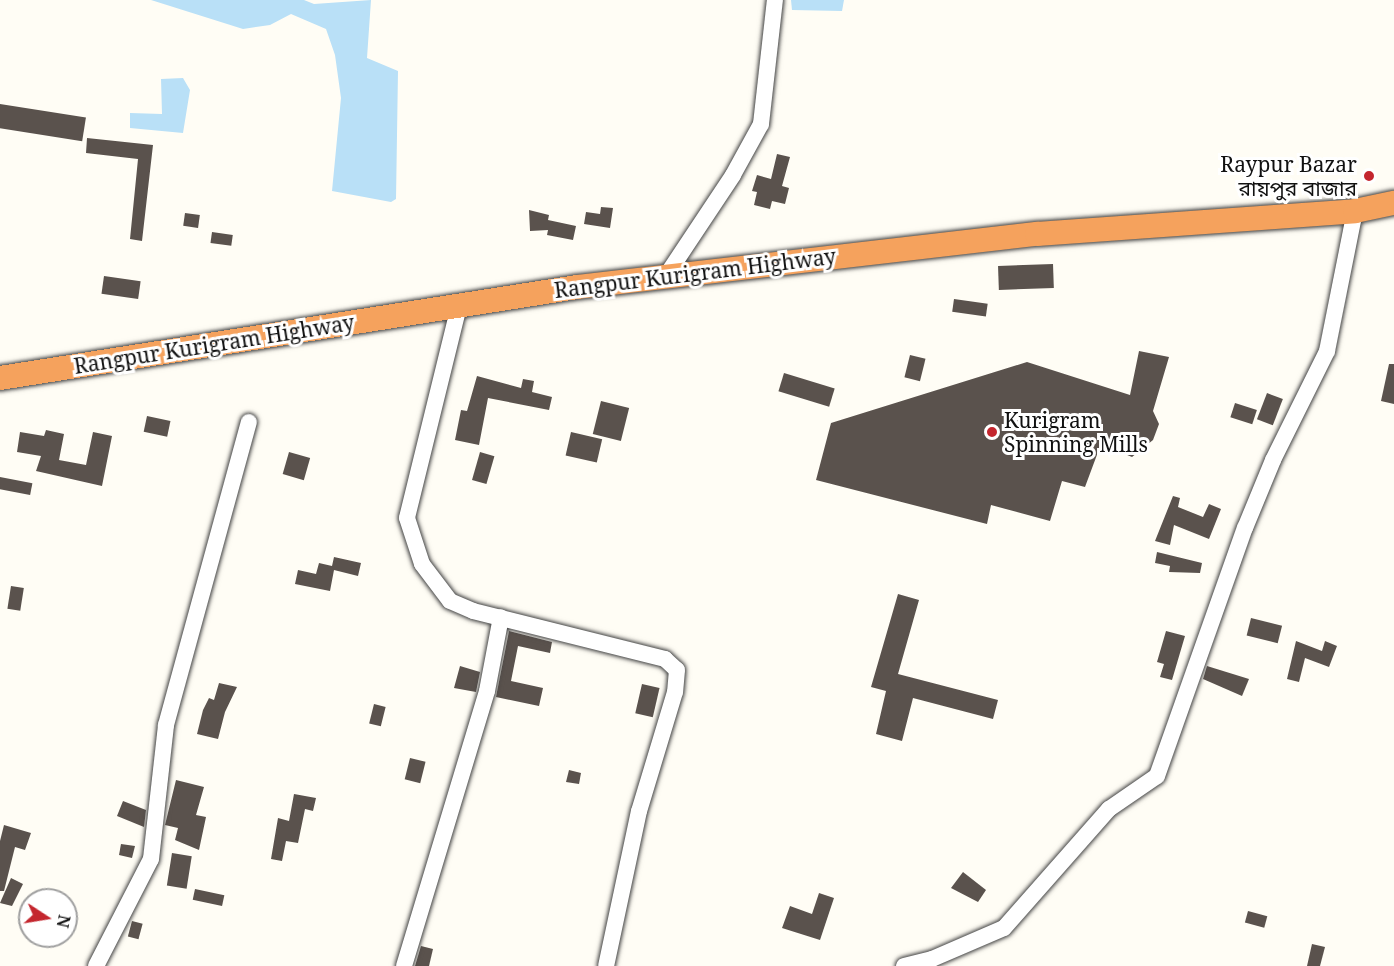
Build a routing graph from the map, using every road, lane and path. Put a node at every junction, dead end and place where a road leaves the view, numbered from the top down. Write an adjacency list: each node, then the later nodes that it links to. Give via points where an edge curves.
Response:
1 (775, 0): 4 (street, via 761,124 733,175)
2 (1394, 203): 3 (highway, Rangpur Kurigram Highway)
3 (1354, 211): 4 (highway, Rangpur Kurigram Highway, via 1036,234); 12 (street, via 1327,351 1273,460 1245,528 1157,776 1109,809 1004,928 932,959)
4 (666, 276): 5 (highway, Rangpur Kurigram Highway)
5 (459, 306): 6 (highway, Rangpur Kurigram Highway); 8 (street, via 407,518 422,564 450,601)
6 (0, 378)
7 (249, 422): 9 (street, via 166,725 151,859)
8 (501, 618): 10 (street, via 487,691); 11 (street, via 665,659 677,670 675,692 639,811)
9 (96, 966)
10 (404, 966)
11 (606, 966)
12 (904, 966)

